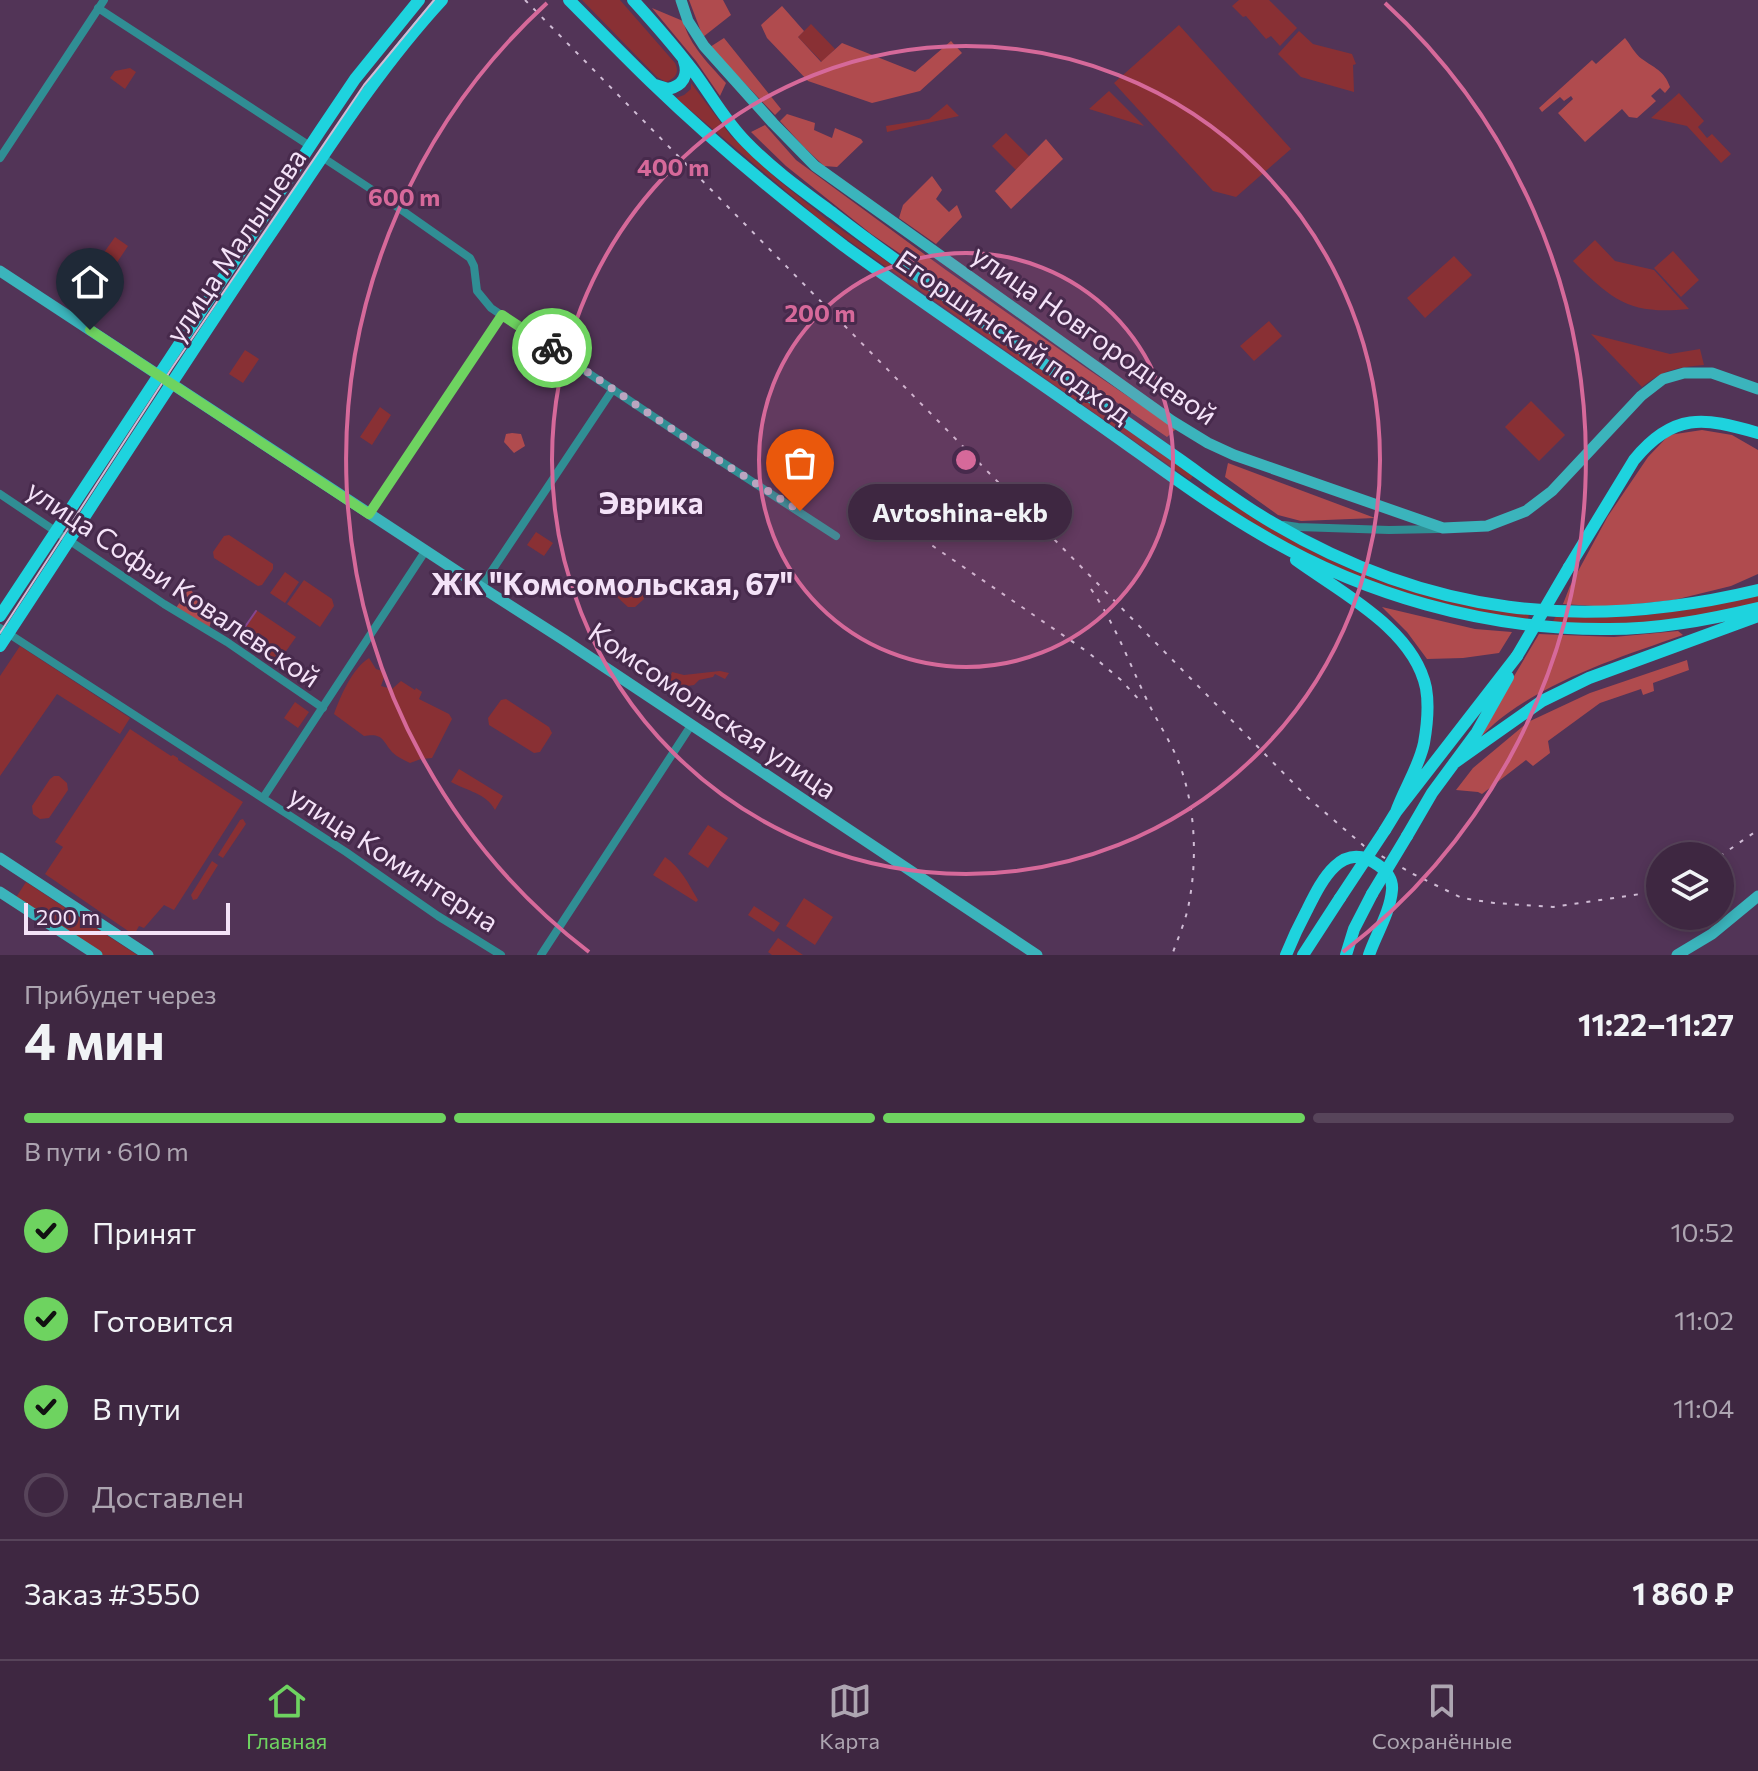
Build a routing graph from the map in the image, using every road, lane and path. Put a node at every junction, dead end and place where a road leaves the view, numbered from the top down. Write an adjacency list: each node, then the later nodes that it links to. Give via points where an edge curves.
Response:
1 (104, 0): 7 (street)
2 (419, 0): 10 (main road, улица Малышева, via 355,79)
3 (442, 0): 11 (main road, улица Малышева)
4 (569, 0): 9 (main road, Егоршинский подход)
5 (636, 0): 8 (main road, Егоршинский подход)
6 (681, 0): 23 (street, улица Новгородцевой, via 704,46 802,154 834,181 1208,443)
7 (98, 8): 10 (street); 12 (street)
8 (681, 56): 9 (main road, via 686,69 681,84 668,89); 25 (main road, Егоршинский подход, via 743,139 776,171 914,274)
9 (652, 83): 29 (main road, Егоршинский подход, via 844,246)
10 (310, 146): 15 (main road, улица Малышева)
11 (322, 157): 14 (street, via 470,258 479,295); 16 (main road, улица Малышева)
12 (0, 158)
13 (0, 271): 15 (street, Комсомольская улица)
14 (502, 315): 17 (street); 24 (street)
15 (158, 375): 16 (street, Комсомольская улица); 28 (main road, улица Малышева)
16 (171, 384): 24 (street, Комсомольская улица); 31 (main road, улица Малышева)
17 (613, 389): 30 (street); 34 (street)
18 (1758, 389): 26 (street, улица Новгородцевой, via 1712,373 1663,379 1526,511 1487,526)
19 (1726, 424): 20 (main road); 21 (main road); 42 (main road, bridge, via 1691,422 1651,441 1634,460)
20 (1758, 433)
21 (1758, 442)
22 (0, 494): 28 (street, улица Софьи Ковалевской)
23 (1396, 513): 26 (street, улица Новгородцевой); 27 (street, via 1399,524)
24 (369, 514): 32 (street, Комсомольская улица)
25 (1271, 522): 27 (street); 37 (main road, Егоршинский подход, via 1368,571 1496,606 1581,613)
26 (1443, 528): 27 (street)
27 (1389, 530)
28 (56, 531): 31 (street, улица Софьи Ковалевской); 38 (main road, улица Малышева)
29 (1261, 535): 36 (main road, Егоршинский подход, via 1395,596 1489,619 1606,629 1671,625); 47 (main road, via 1371,613 1407,648 1418,667 1427,689 1423,746)
30 (836, 536)
31 (69, 540): 40 (main road, улица Малышева); 43 (street, улица Софьи Ковалевской)
32 (426, 550): 34 (street, Комсомольская улица); 43 (street)
33 (1758, 581): 37 (main road)
34 (481, 587): 44 (street, Комсомольская улица)
35 (1758, 590): 37 (main road)
36 (1758, 608)
37 (1646, 609)
38 (0, 616)
39 (1758, 616): 45 (main road, via 1589,678 1542,701)
40 (4, 630): 41 (main road, улица Малышева); 46 (street, улица Коминтерна)
41 (0, 646)
42 (1517, 656): 45 (main road, via 1493,705); 47 (main road)
43 (323, 708): 46 (street)
44 (692, 724): 54 (street); 55 (street, Комсомольская улица)
45 (1454, 763): 58 (main road, bridge, via 1372,894)
46 (263, 798): 53 (street, улица Коминтерна)
47 (1396, 812): 57 (main road, bridge)
48 (0, 858): 52 (street)
49 (0, 892): 51 (street)
50 (1758, 896): 60 (street)
51 (97, 955)
52 (148, 955)
53 (501, 955)
54 (541, 955)
55 (1037, 955)
56 (1286, 955): 59 (main road, via 1323,879 1338,863 1358,857 1381,867 1393,888)
57 (1303, 955)
58 (1346, 955)
59 (1369, 955)
60 (1677, 955)

